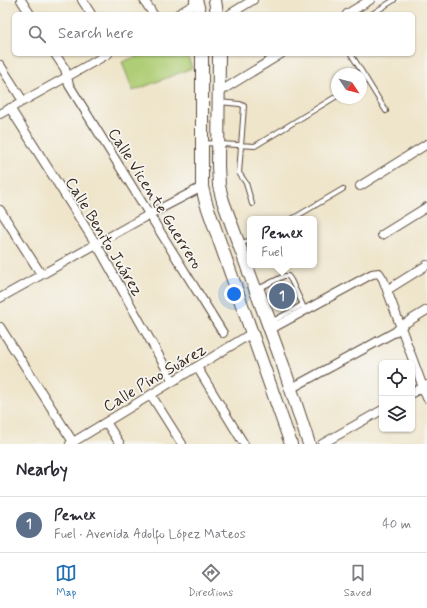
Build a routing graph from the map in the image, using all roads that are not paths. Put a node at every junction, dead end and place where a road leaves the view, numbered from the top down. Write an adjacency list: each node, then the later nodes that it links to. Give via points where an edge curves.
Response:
1 (21, 0): 9 (street)
2 (82, 0): 10 (street)
3 (144, 0): 11 (street)
4 (214, 0): 13 (main road)
5 (253, 0): 14 (street)
6 (370, 0): 15 (street)
7 (394, 0): 16 (lane)
8 (198, 6): 12 (street)
9 (29, 12)
10 (90, 12)
11 (152, 12)
12 (183, 12)
13 (217, 12)
14 (233, 12)
15 (350, 12)
16 (375, 12)
17 (56, 56): 25 (street, Calle Vicente Guerrero)
18 (104, 56): 25 (street)
19 (202, 56): 33 (main road)
20 (219, 56): 27 (main road)
21 (278, 56): 27 (street)
22 (352, 56): 24 (lane)
23 (0, 65): 29 (street)
24 (357, 68)
25 (67, 77): 29 (street); 43 (street, Calle Vicente Guerrero, via 69,85)
26 (367, 85): 31 (lane)
27 (219, 97): 34 (main road); 36 (lane, via 244,106)
28 (331, 100): 36 (lane, via 258,145)
29 (22, 101): 30 (street)
30 (10, 108): 32 (street); 47 (street, Calle Benito Juárez)
31 (386, 111)
32 (0, 114)
33 (202, 143): 34 (lane); 38 (main road)
34 (218, 144): 36 (lane); 48 (main road, via 219,186)
35 (427, 144): 37 (street)
36 (240, 146): 40 (lane, via 239,173 246,183)
37 (360, 186)
38 (202, 187): 43 (street); 62 (main road, via 212,223)
39 (343, 189): 44 (lane)
40 (252, 204)
41 (427, 207): 45 (street)
42 (0, 210): 52 (street)
43 (150, 214): 47 (street); 61 (street, Calle Vicente Guerrero)
44 (297, 216)
45 (382, 235)
46 (247, 241): 48 (lane)
47 (97, 245): 52 (street); 66 (street, Calle Benito Juárez)
48 (238, 245): 49 (main road)
49 (247, 265)
50 (427, 265): 54 (street)
51 (248, 268): 53 (main road)
52 (41, 274): 55 (street)
53 (258, 289): 56 (lane, via 286,276 291,280); 58 (main road)
54 (387, 290): 56 (street, via 379,273 372,274); 60 (street)
55 (0, 298)
56 (304, 308): 58 (street)
57 (427, 310): 60 (street)
58 (272, 325): 63 (main road)
59 (0, 327): 74 (street)
60 (401, 327): 67 (street); 68 (street)
61 (223, 333)
62 (252, 333): 64 (street, Calle Pino Suárez); 65 (main road)
63 (283, 365): 65 (main road); 68 (main road)
64 (198, 367): 66 (street, Calle Pino Suárez); 77 (street)
65 (265, 372): 78 (main road)
66 (172, 382): 70 (street, Calle Pino Suárez)
67 (425, 386): 69 (street); 71 (street)
68 (290, 388): 79 (main road)
69 (415, 391)
70 (151, 395): 73 (street, Calle Pino Suárez); 76 (street)
71 (427, 398)
72 (379, 412): 80 (street)
73 (106, 422): 74 (street, Calle Pino Suárez); 75 (street)
74 (72, 443)
75 (120, 444)
76 (182, 444)
77 (244, 444)
78 (291, 444)
79 (309, 444)
80 (322, 444)

